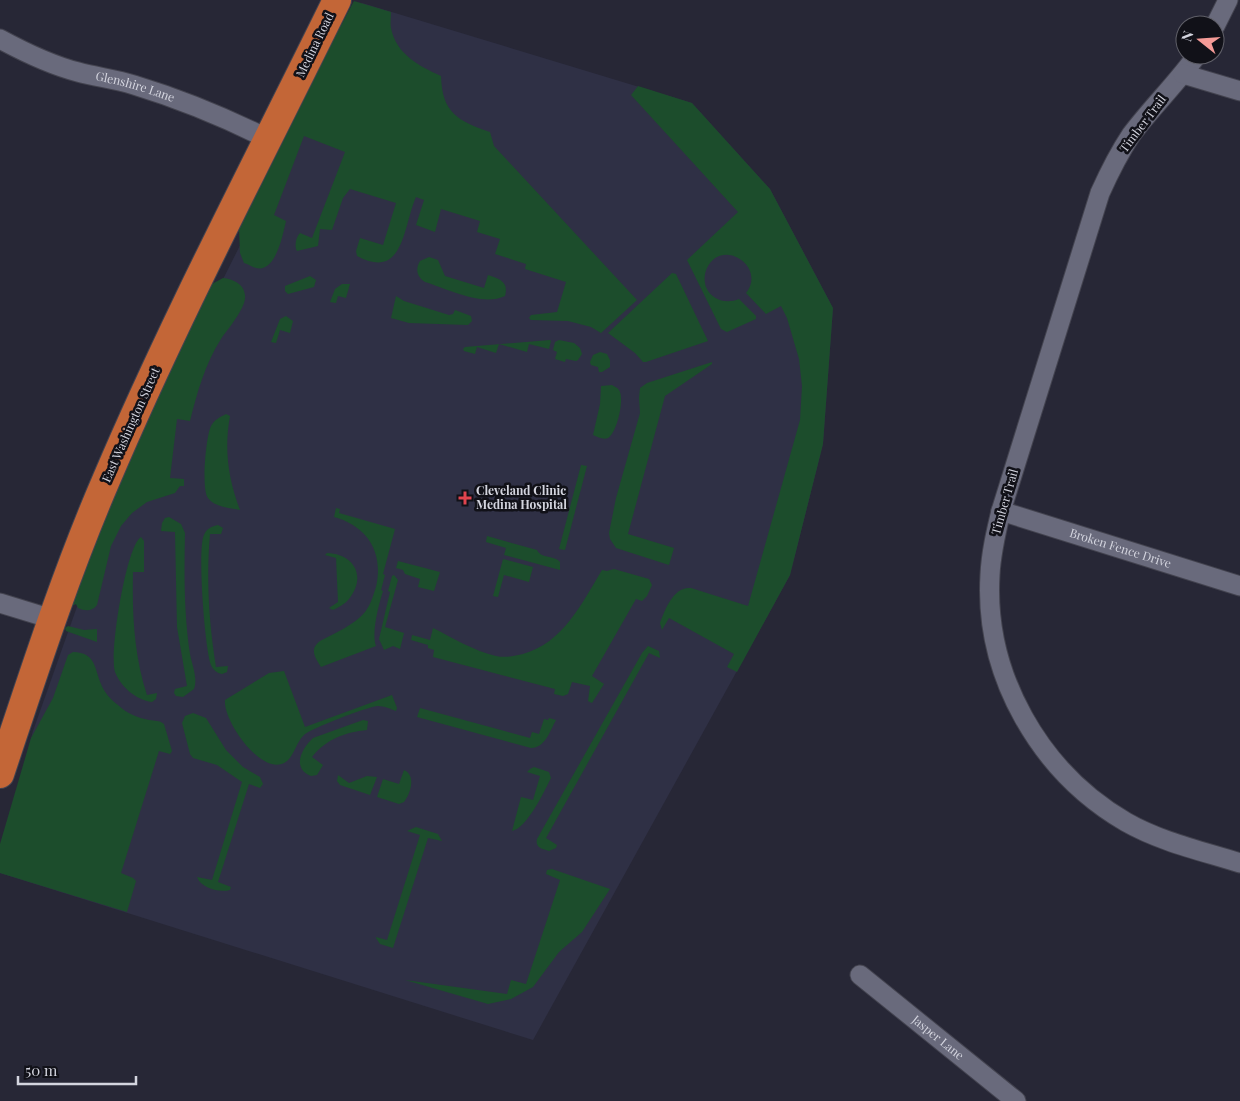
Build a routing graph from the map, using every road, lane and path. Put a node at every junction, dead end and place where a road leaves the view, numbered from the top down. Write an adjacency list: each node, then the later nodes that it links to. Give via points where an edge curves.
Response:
1 (337, 0): 7 (highway, Medina Road)
2 (1228, 0): 3 (street)
3 (1220, 15)
4 (0, 40): 9 (street, Glenshire Lane, via 70,70 132,84 185,101)
5 (1190, 65): 6 (street, Timber Trail)
6 (1183, 74): 8 (street); 10 (street, Timber Trail, via 1130,137 1100,193)
7 (293, 89): 9 (highway, East Washington Street)
8 (1240, 92)
9 (268, 139): 13 (highway, East Washington Street, via 156,367 106,480)
10 (1001, 511): 11 (street, Broken Fence Drive); 15 (street, Timber Trail, via 993,543 990,576 995,641 1005,677 1034,736 1074,783 1127,822 1156,836)
11 (1240, 586)
12 (0, 603): 13 (street)
13 (52, 619): 14 (highway, East Washington Street)
14 (0, 774)
15 (1240, 863)
16 (860, 975): 17 (street, Jasper Lane)
17 (1016, 1101)

